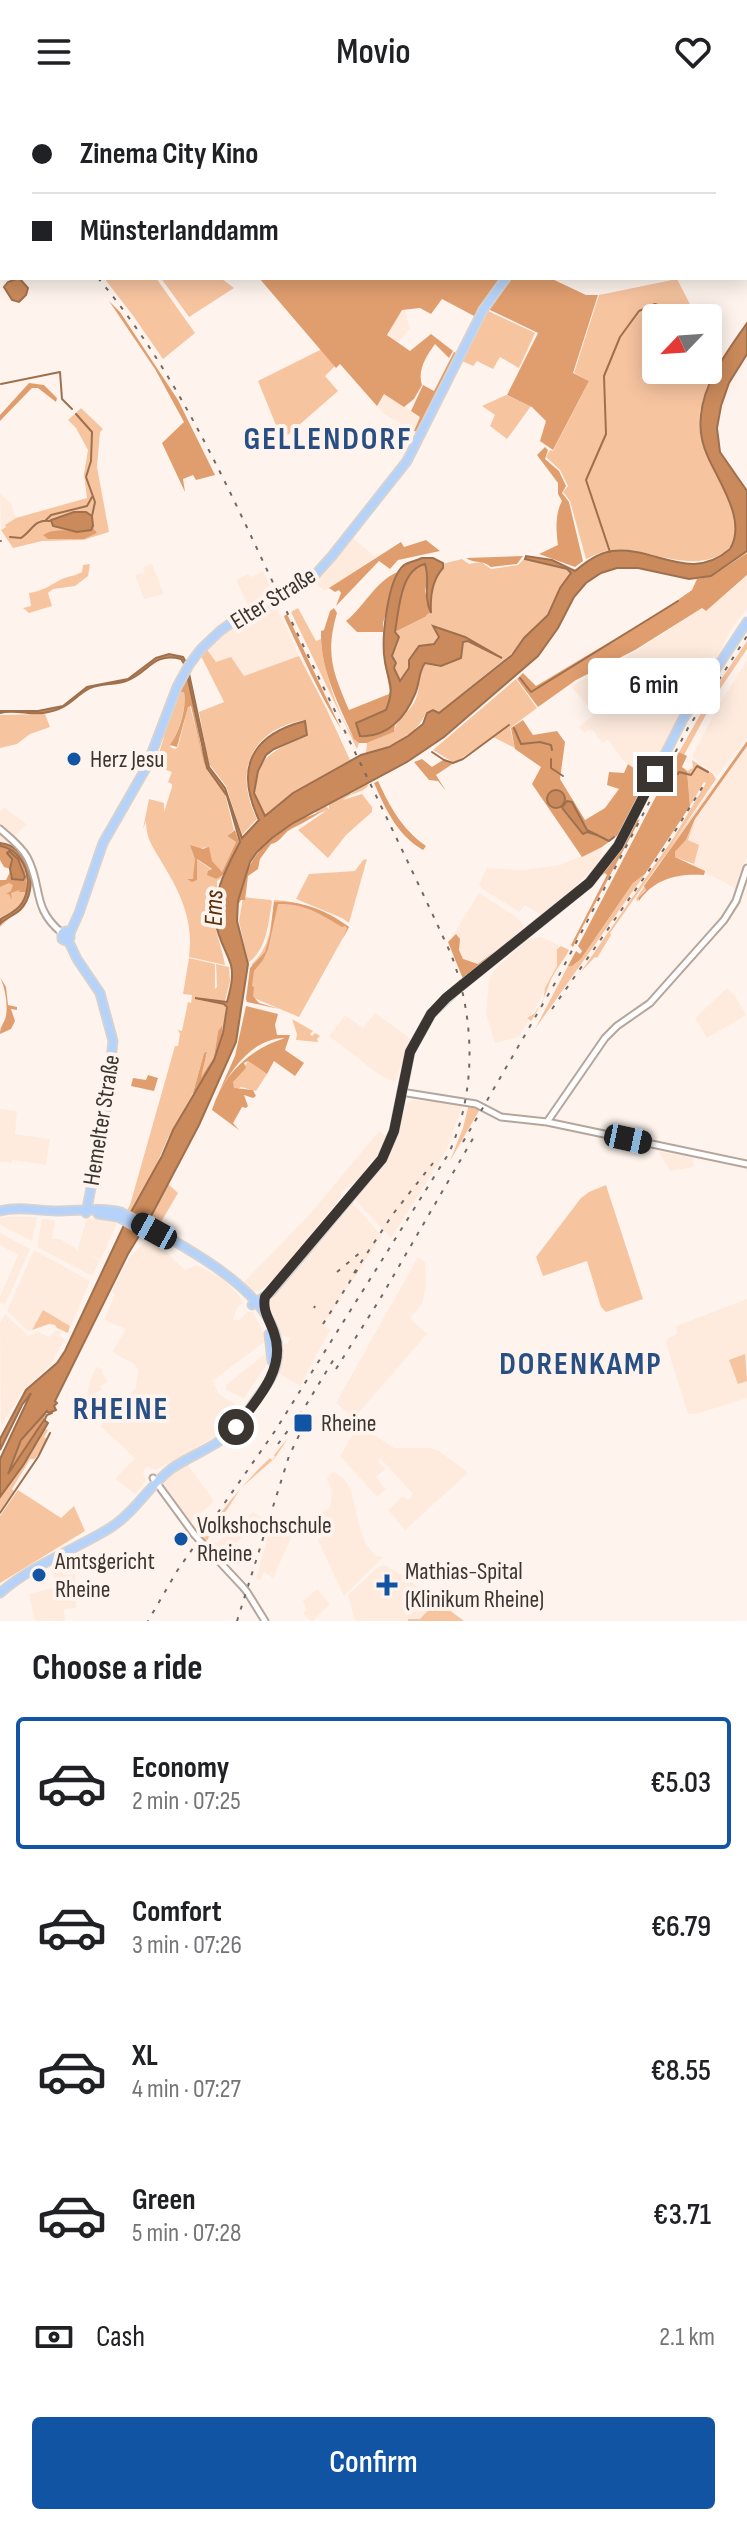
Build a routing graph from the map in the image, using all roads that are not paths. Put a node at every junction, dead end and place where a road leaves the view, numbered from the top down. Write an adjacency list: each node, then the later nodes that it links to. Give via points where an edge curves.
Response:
1 (504, 280): 5 (main road, Elter Straße, via 479,317 404,466 334,554 303,584 238,618 188,667 146,768 103,843)
2 (747, 622): 6 (main road, via 683,719 606,864 438,1006 413,1044)
3 (0, 829): 5 (street, via 25,853 39,902 48,919)
4 (747, 868): 7 (street, via 736,901 719,927 650,1003 605,1038)
5 (67, 935): 9 (main road, Hemelter Straße, via 102,998 113,1041)
6 (401, 1092): 7 (street, via 476,1104 497,1116); 15 (main road, via 382,1159)
7 (547, 1122): 8 (street)
8 (747, 1164)
9 (92, 1186): 10 (main road, via 96,1203); 12 (main road, Hemelter Straße)
10 (110, 1210): 12 (main road); 13 (main road)
11 (0, 1212): 12 (main road); 12 (main road)
12 (86, 1212): 13 (main road)
13 (119, 1214): 14 (main road)
14 (154, 1234): 17 (main road, via 233,1283); 17 (main road, via 223,1271)
15 (275, 1286): 16 (main road); 17 (main road)
16 (265, 1297): 17 (main road); 18 (main road)
17 (253, 1302): 18 (main road); 19 (main road, via 270,1336 273,1359 268,1372 227,1432)
18 (267, 1319): 19 (main road, via 277,1341 277,1362 259,1396 224,1438)
19 (154, 1480): 20 (main road, via 112,1526); 21 (street, bridge, via 252,1598)
20 (0, 1591)
21 (265, 1621)

